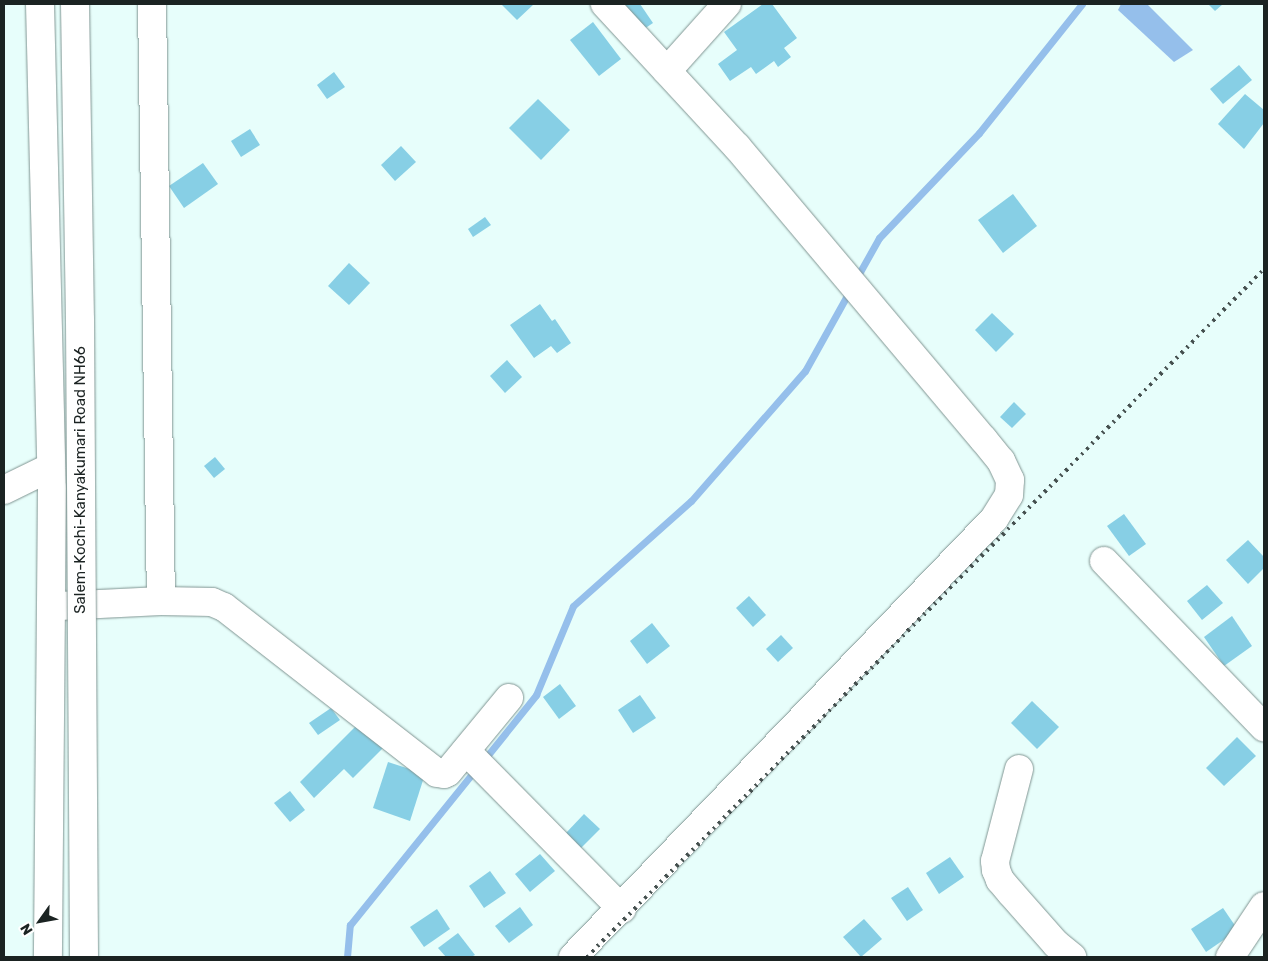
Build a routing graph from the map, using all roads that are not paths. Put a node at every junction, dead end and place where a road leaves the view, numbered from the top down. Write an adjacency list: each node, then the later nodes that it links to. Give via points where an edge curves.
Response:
1 (40, 4): 7 (main road)
2 (75, 4): 19 (main road, Salem-Kochi-Kanyakumari Road NH66, bridge)
3 (152, 4): 10 (main road)
4 (605, 4): 6 (main road)
5 (727, 4): 6 (main road)
6 (667, 71): 17 (main road, via 737,148 1001,461 1010,480 1009,496 994,519)
7 (51, 466): 8 (main road); 11 (main road)
8 (4, 490)
9 (1104, 561): 13 (main road)
10 (161, 602): 11 (main road); 14 (main road, via 212,602 224,607 437,773 448,772)
11 (50, 607): 18 (main road)
12 (509, 698): 14 (main road)
13 (1264, 728)
14 (466, 751): 17 (main road)
15 (1019, 769): 21 (main road, via 995,861 996,870 1011,893 1056,944)
16 (1264, 906): 22 (main road)
17 (622, 909): 20 (main road)
18 (48, 957)
19 (84, 957)
20 (573, 957)
21 (1072, 957)
22 (1230, 957)

